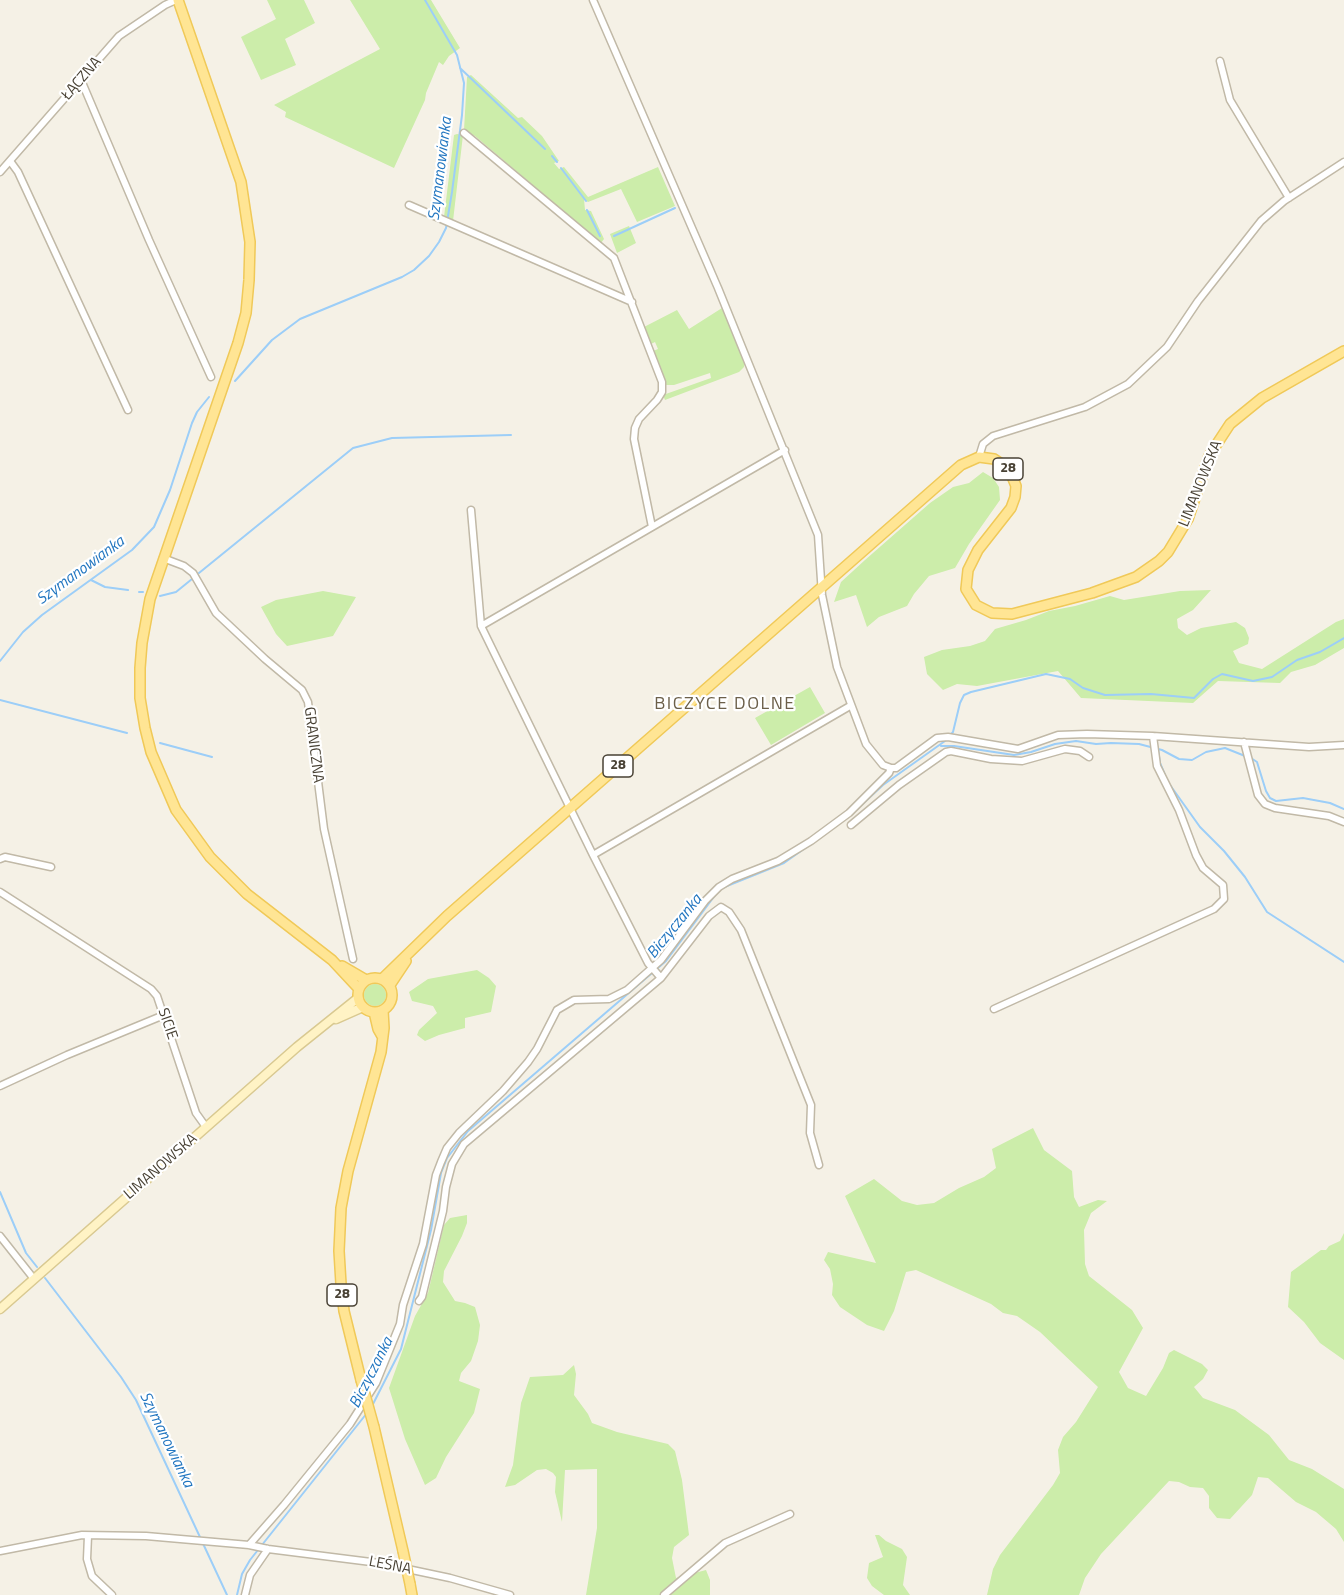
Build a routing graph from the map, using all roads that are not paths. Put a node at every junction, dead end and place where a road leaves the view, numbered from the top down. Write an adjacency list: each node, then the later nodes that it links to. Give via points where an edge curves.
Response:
1 (177, 0): 4 (street, ŁĄCZNA, via 119,36); 19 (main road, via 241,182 250,242 246,313 238,343)
2 (593, 0): 15 (street)
3 (1220, 61): 9 (street, via 1230,100)
4 (81, 80): 6 (street, ŁĄCZNA); 13 (street)
5 (464, 133): 11 (street, via 612,255)
6 (10, 161): 8 (street, ŁĄCZNA); 14 (street)
7 (1344, 162): 9 (street)
8 (0, 172)
9 (1289, 198): 16 (street, via 1261,221 1167,347 1144,371 1098,401 993,436 983,444)
10 (409, 205): 11 (street)
11 (632, 302): 18 (street, via 662,382 657,400 639,419 634,440)
12 (1344, 351): 16 (main road, LIMANOWSKA / 28, via 1262,398 1230,424 1209,456 1184,529 1160,561 1125,582 1054,604 999,615 982,609 969,596 965,581 969,565 1008,512 1016,494 1014,480 1004,464)
13 (211, 377)
14 (128, 410)
15 (785, 450): 18 (street); 20 (street, via 819,540)
16 (979, 457): 20 (main road, 28, via 950,473)
17 (471, 510): 21 (street)
18 (652, 527): 21 (street)
19 (163, 558): 38 (street, GRANICZNA, via 193,573 216,613 302,690 308,702 324,829); 43 (main road, via 145,621 140,698 151,752 165,788 193,835 227,875 332,960)
20 (821, 586): 22 (street, via 837,668); 30 (main road, 28)
21 (481, 626): 30 (street)
22 (850, 705): 29 (street, via 866,744); 33 (street)
23 (1154, 736): 24 (street); 26 (street, via 1058,735); 44 (street, via 1157,766 1203,868 1223,885 1224,899 1214,909)
24 (1244, 742): 25 (street, via 1309,747); 31 (street, via 1258,795 1265,804)
25 (1344, 745)
26 (1018, 749): 28 (street); 29 (street, via 937,738 896,768)
27 (1089, 757): 28 (street, via 1065,749)
28 (1022, 761): 29 (street, via 951,751)
29 (893, 776): 32 (street); 39 (street, via 811,841 778,861 719,887)
30 (570, 807): 33 (street); 37 (main road, 28)
31 (1344, 822)
32 (851, 825)
33 (593, 855): 39 (street)
34 (0, 860): 35 (street, via 5,857)
35 (51, 867)
36 (0, 892): 46 (street, SICIE, via 151,989)
37 (416, 946): 41 (main road, 28); 42 (main road, 28)
38 (353, 959)
39 (652, 969): 40 (street); 56 (street, via 617,996 565,1003 557,1010 528,1062 447,1148 436,1175 423,1244 400,1324 376,1383 350,1424)
40 (661, 978): 49 (street, via 710,916 721,907 729,912 741,930 811,1105 810,1133); 52 (street, via 464,1144 452,1164)
41 (382, 979): 42 (main road); 43 (main road, via 374,978)
42 (390, 985): 45 (main road, 28, via 392,998)
43 (362, 993): 45 (main road); 48 (main road, LIMANOWSKA)
44 (994, 1009)
45 (379, 1011): 61 (main road, 28, bridge, via 378,1029 382,1036 377,1068 350,1163 341,1208 339,1251 344,1311)
46 (164, 1015): 47 (street); 48 (street, SICIE, via 196,1113)
47 (0, 1086)
48 (206, 1127): 51 (main road, LIMANOWSKA)
49 (819, 1165)
50 (0, 1236): 51 (street)
51 (34, 1279): 53 (main road, LIMANOWSKA)
52 (419, 1301)
53 (0, 1309)
54 (790, 1514): 63 (street, via 725,1543)
55 (88, 1536): 56 (street, LEŚNA, via 146,1536); 58 (street, LEŚNA); 59 (street, via 87,1559 92,1576)
56 (251, 1545): 57 (street, LEŚNA)
57 (268, 1549): 60 (street, via 250,1575); 62 (street, LEŚNA, via 379,1563)
58 (0, 1551)
59 (112, 1595)
60 (245, 1595)
61 (412, 1595)
62 (510, 1595)
63 (664, 1595)

